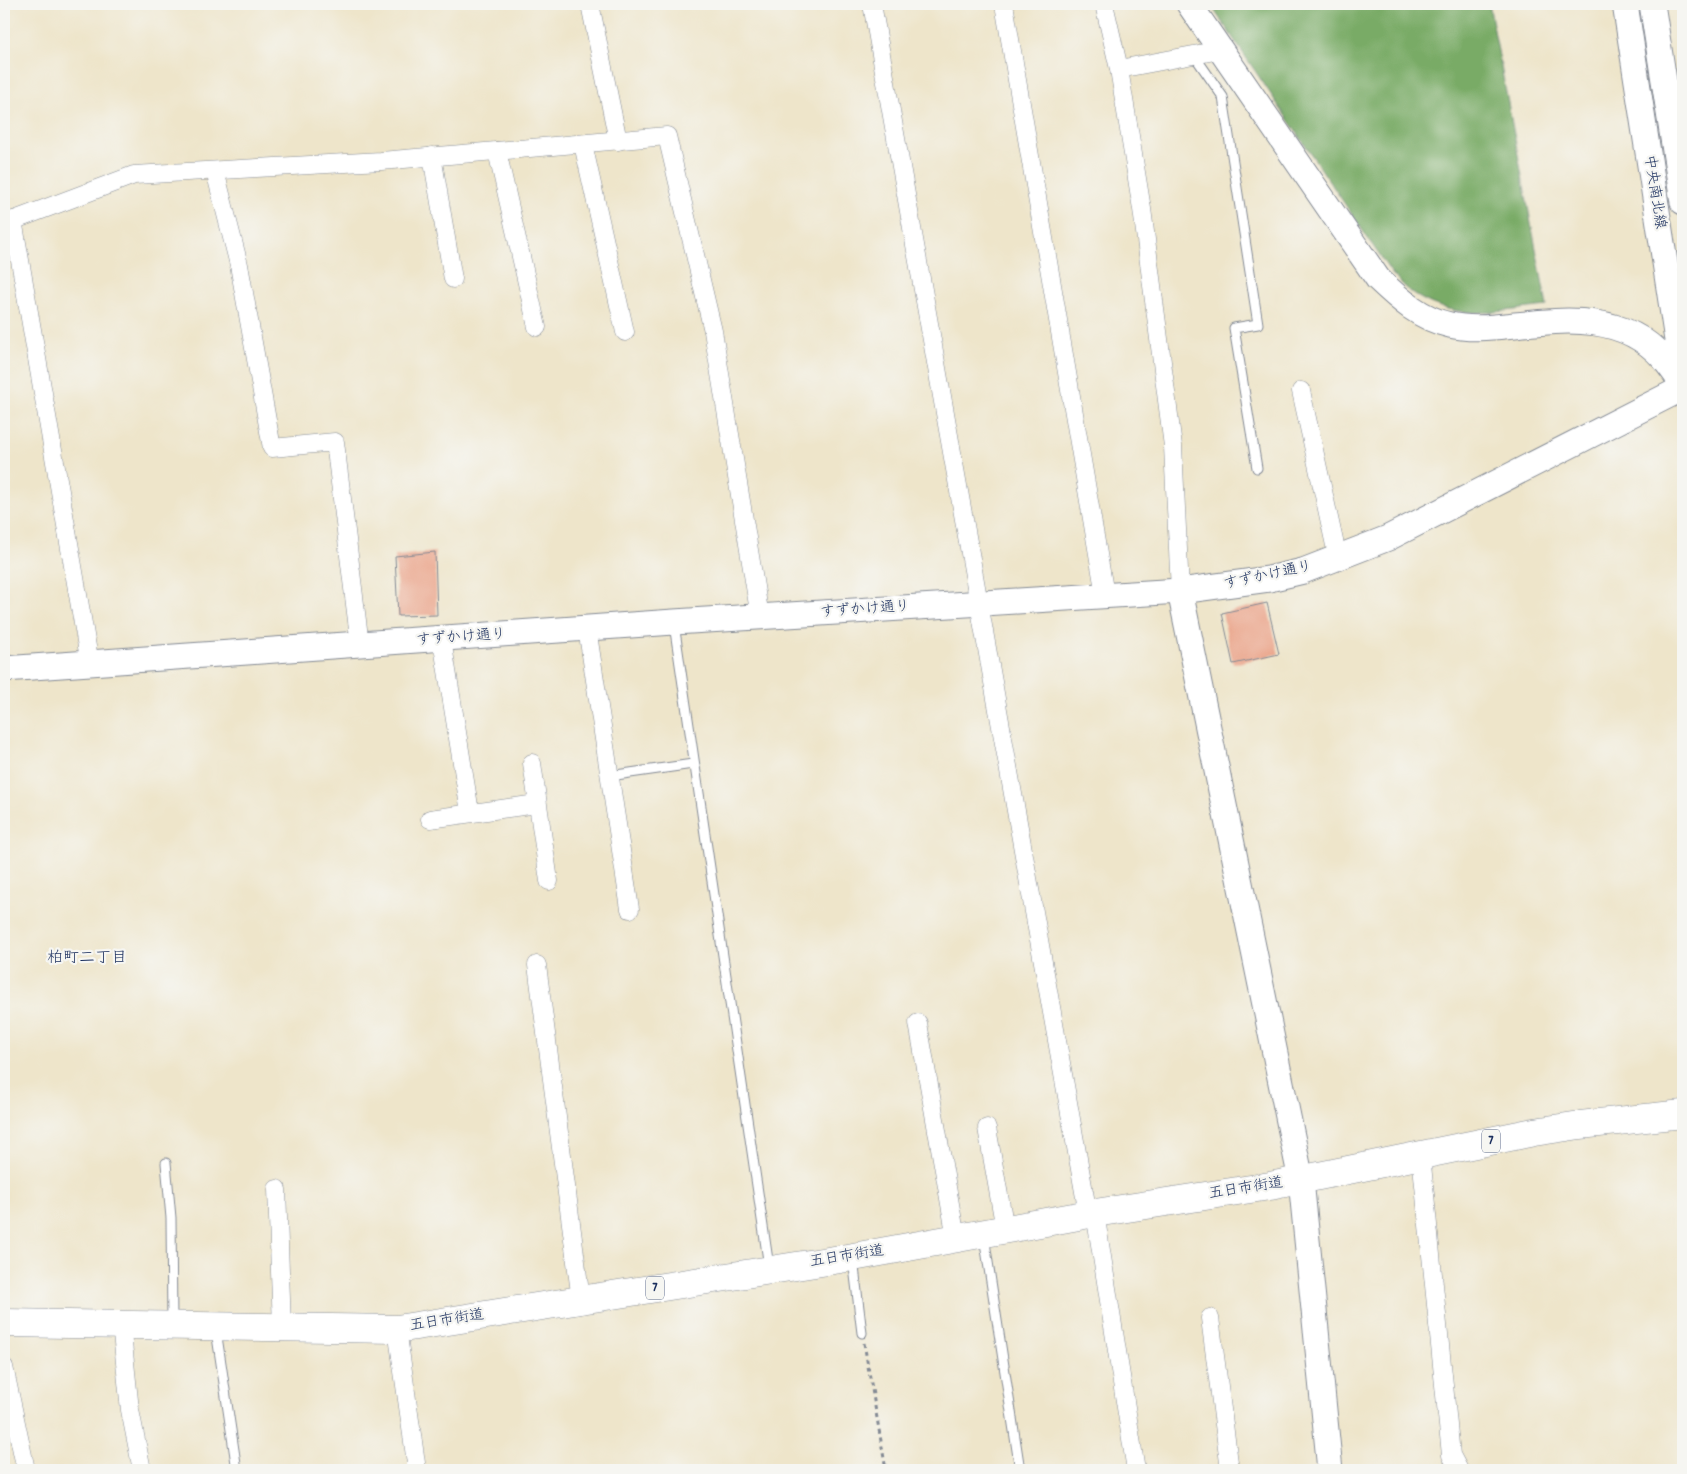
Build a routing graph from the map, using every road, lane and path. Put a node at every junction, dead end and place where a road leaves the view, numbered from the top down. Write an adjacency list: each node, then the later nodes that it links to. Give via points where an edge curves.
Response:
1 (590, 4): 11 (street)
2 (872, 4): 28 (street)
3 (1004, 4): 27 (street)
4 (1104, 4): 10 (street)
5 (1189, 4): 8 (street)
6 (1625, 4): 21 (street, 中央南北線)
7 (1652, 4): 16 (street, 中央南北線)
8 (1220, 50): 9 (street); 22 (street, via 1378,278 1402,302 1424,316 1450,325 1474,328 1568,320 1616,326 1642,339 1663,357)
9 (1194, 54): 10 (street); 24 (lane, via 1223,97 1258,324 1234,328)
10 (1119, 69): 26 (street, via 1142,209 1173,446)
11 (618, 141): 12 (street); 29 (street, via 667,136 714,331)
12 (584, 144): 13 (street); 20 (street)
13 (497, 151): 14 (street); 19 (street)
14 (432, 156): 15 (street); 18 (street)
15 (215, 171): 17 (street, via 134,175); 33 (street, via 239,265 272,448 335,442)
16 (1683, 202)
17 (8, 222): 34 (street)
18 (453, 279)
19 (537, 327)
20 (625, 332)
21 (1683, 379)
22 (1683, 387): 25 (street, すずかけ通り, via 1388,538)
23 (1301, 391): 25 (street)
24 (1257, 468)
25 (1338, 559): 26 (street, すずかけ通り, via 1269,579)
26 (1180, 591): 27 (street, すずかけ通り); 50 (street)
27 (1105, 595): 28 (street, すずかけ通り)
28 (978, 603): 29 (street, すずかけ通り); 52 (street, via 1086,1202)
29 (760, 617): 30 (street, すずかけ通り)
30 (674, 622): 31 (street, すずかけ通り); 37 (lane)
31 (586, 628): 32 (street, すずかけ通り); 38 (street)
32 (442, 640): 33 (street, すずかけ通り); 40 (street)
33 (360, 645): 34 (street, すずかけ通り)
34 (90, 664): 35 (street, すずかけ通り)
35 (4, 669)
36 (532, 763): 39 (street)
37 (693, 764): 38 (lane); 56 (lane)
38 (609, 776): 43 (street)
39 (538, 804): 40 (street); 42 (street)
40 (470, 812): 41 (street)
41 (430, 819)
42 (549, 881)
43 (630, 909)
44 (537, 965): 57 (street)
45 (918, 1023): 54 (street)
46 (1683, 1114): 48 (main road, 五日市街道 / 7, via 1580,1125)
47 (987, 1128): 53 (street)
48 (1421, 1155): 50 (main road, 五日市街道 / 7); 76 (street, via 1451,1455)
49 (166, 1163): 61 (lane, via 171,1218)
50 (1302, 1180): 52 (main road, 五日市街道 / 7); 75 (street)
51 (277, 1189): 63 (street)
52 (1095, 1212): 53 (main road, 五日市街道 / 7); 73 (street)
53 (994, 1231): 54 (main road, 五日市街道 / 7); 72 (lane)
54 (956, 1238): 55 (main road, 五日市街道 / 7)
55 (853, 1257): 56 (main road, 五日市街道 / 7); 65 (lane)
56 (769, 1270): 57 (main road, 五日市街道 / 7)
57 (581, 1300): 64 (main road, 五日市街道 / 7)
58 (1210, 1318): 74 (street)
59 (4, 1323): 60 (main road, 五日市街道 / 7)
60 (121, 1324): 61 (main road, 五日市街道 / 7); 68 (street, via 130,1410)
61 (172, 1325): 62 (main road, 五日市街道 / 7)
62 (215, 1325): 63 (main road, 五日市街道 / 7); 69 (lane)
63 (282, 1327): 64 (main road, 五日市街道 / 7)
64 (397, 1329): 70 (street)
65 (862, 1333): 71 (path)
66 (4, 1367): 67 (street)
67 (26, 1470)
68 (142, 1470)
69 (237, 1470)
70 (416, 1470)
71 (886, 1470)
72 (1020, 1470)
73 (1136, 1470)
74 (1230, 1470)
75 (1330, 1470)
76 (1459, 1470)

